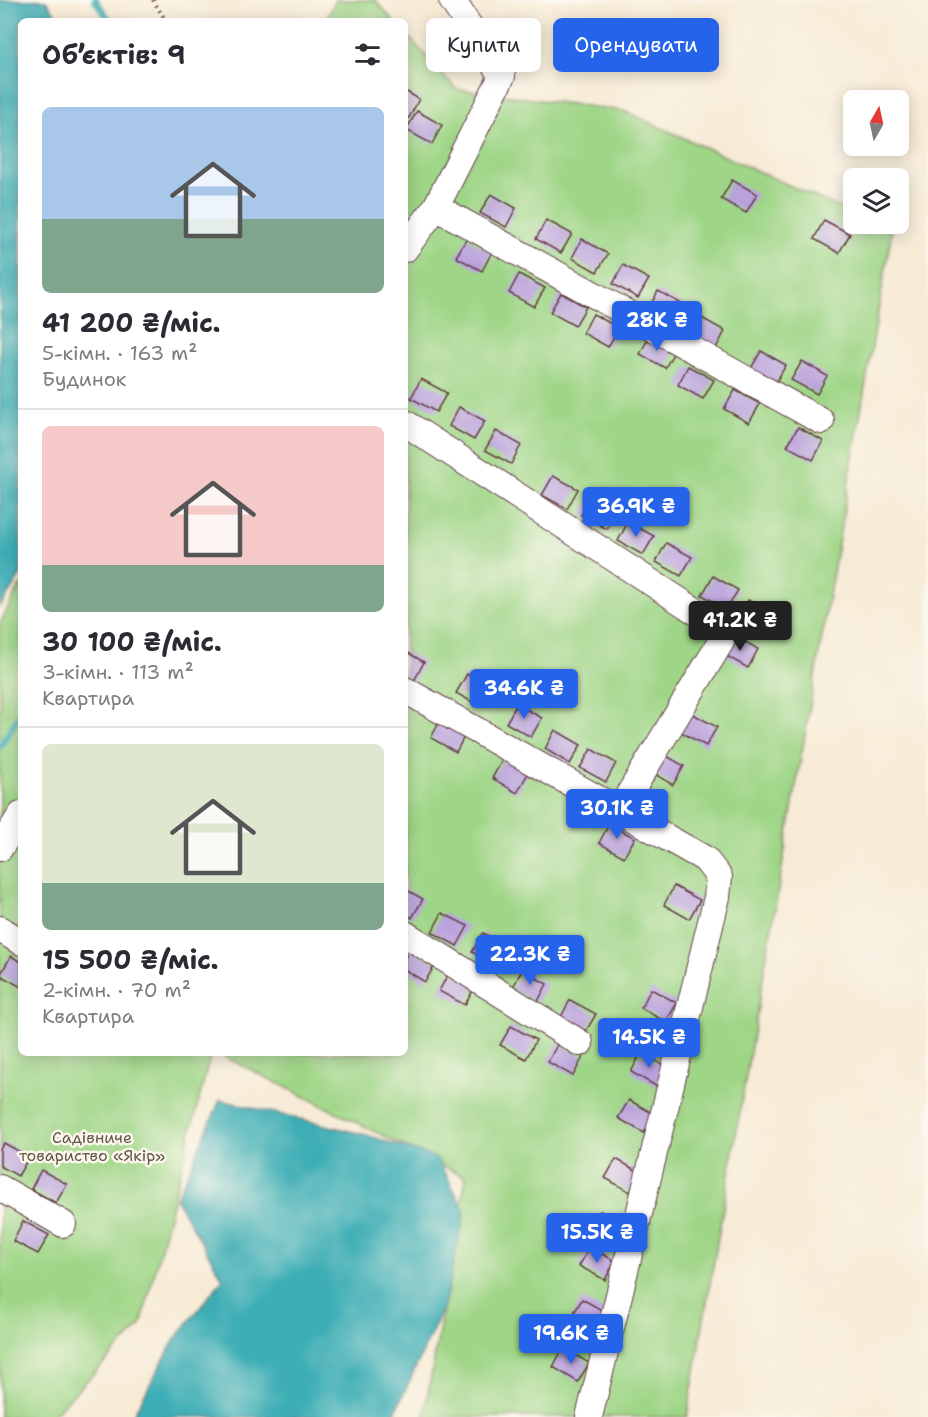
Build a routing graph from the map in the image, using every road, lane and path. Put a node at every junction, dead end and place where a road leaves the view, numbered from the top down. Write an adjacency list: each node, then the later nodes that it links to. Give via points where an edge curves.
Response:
1 (153, 0): 3 (path)
2 (452, 0): 4 (street, via 502,76)
3 (164, 18)
4 (436, 207): 5 (street); 6 (street)
5 (408, 245)
6 (821, 421)
7 (408, 425): 9 (street, via 720,627 722,640)
8 (408, 692): 9 (street)
9 (619, 811): 18 (street, via 705,859 719,877)
10 (18, 819): 11 (street)
11 (0, 848)
12 (0, 929): 14 (street)
13 (408, 936): 15 (street)
14 (18, 940)
15 (580, 1043)
16 (0, 1188): 17 (street)
17 (63, 1224)
18 (590, 1417)

